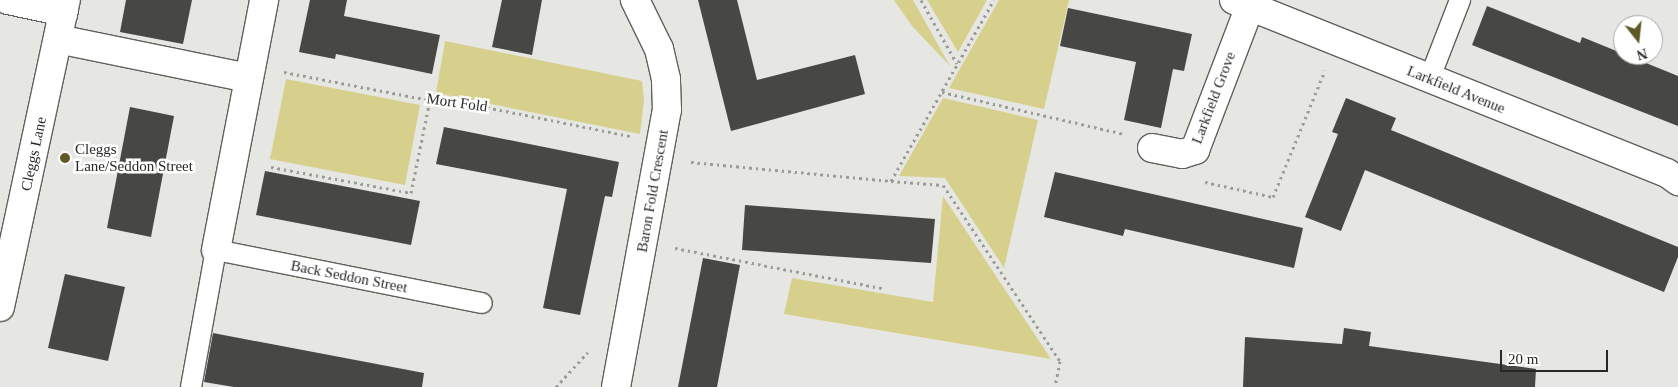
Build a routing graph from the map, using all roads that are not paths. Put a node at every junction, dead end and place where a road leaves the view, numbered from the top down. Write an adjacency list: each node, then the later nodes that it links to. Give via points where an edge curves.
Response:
1 (8, 0): 6 (street)
2 (264, 0): 8 (street)
3 (635, 0): 16 (street, Baron Fold Crescent, via 659,49 666,79 667,110 662,151)
4 (1460, 0): 9 (lane)
5 (1242, 3): 9 (street, Larkfield Avenue); 10 (street, Larkfield Grove, via 1195,150 1188,154)
6 (65, 6): 7 (street, Cleggs Lane)
7 (58, 39): 8 (street); 14 (street, Cleggs Lane)
8 (250, 72): 12 (street)
9 (1429, 80): 11 (street, Larkfield Avenue)
10 (1152, 148)
11 (1678, 180)
12 (216, 250): 13 (lane, Back Seddon Street); 15 (lane)
13 (482, 303)
14 (0, 308)
15 (191, 387)
16 (616, 387)

